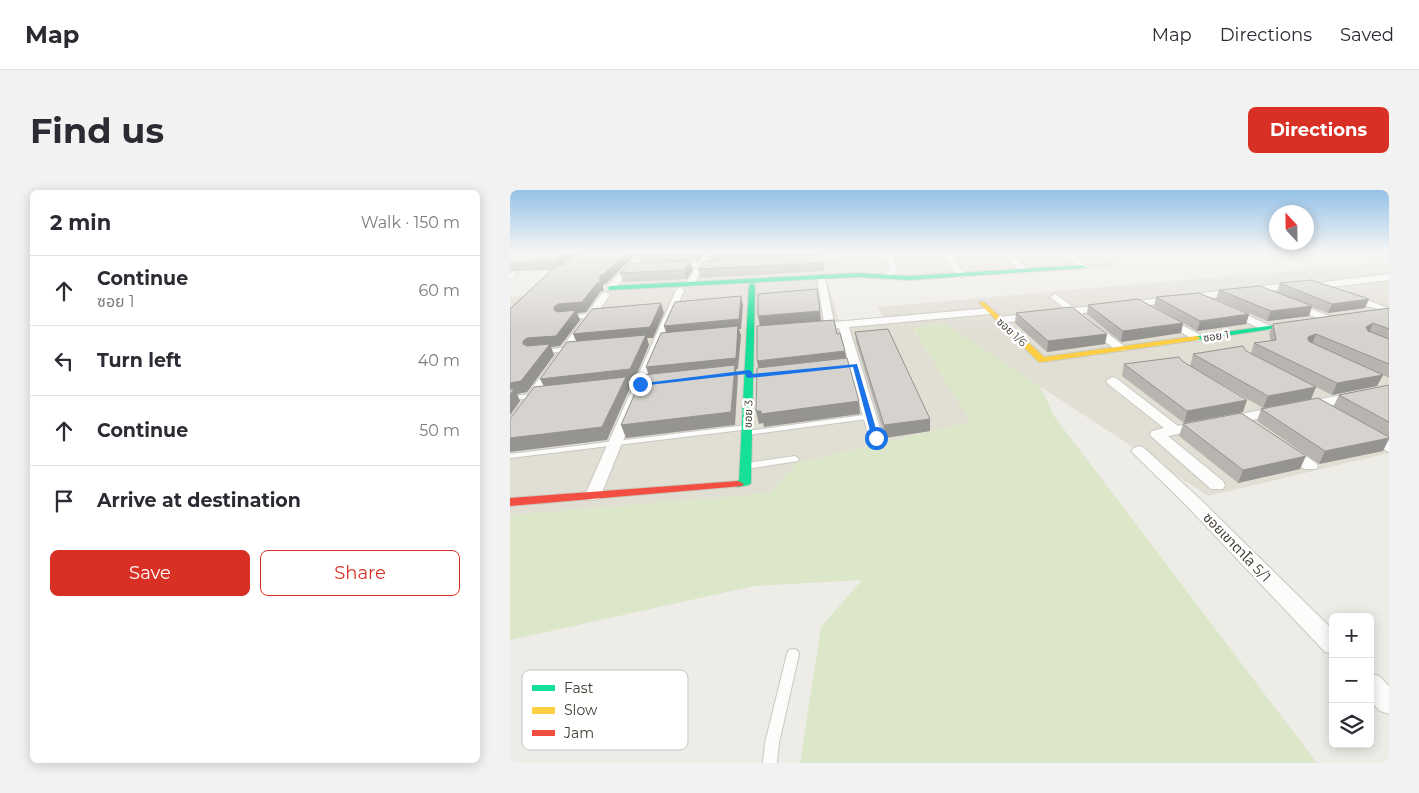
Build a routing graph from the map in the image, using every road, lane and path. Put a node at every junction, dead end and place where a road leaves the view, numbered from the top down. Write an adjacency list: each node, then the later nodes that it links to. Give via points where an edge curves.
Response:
1 (619, 279): 13 (street)
2 (691, 279): 10 (street)
3 (759, 279): 4 (street); 10 (street); 44 (street, ซอย 3, via 752,301)
4 (768, 279)
5 (826, 279): 27 (street, via 819,295)
6 (1296, 279): 9 (street)
7 (1372, 279): 9 (street)
8 (1242, 284): 12 (street)
9 (1312, 285): 12 (street); 19 (street)
10 (685, 287): 13 (street); 47 (street)
11 (1183, 289): 16 (street)
12 (1257, 290): 16 (street); 24 (street)
13 (608, 291): 22 (street)
14 (1055, 297): 20 (street)
15 (1125, 297): 17 (street)
16 (1199, 297): 17 (street); 29 (street)
17 (1137, 304): 20 (street); 30 (street)
18 (986, 307): 25 (street, ซอย 1/6); 26 (street)
19 (1388, 311): 21 (street)
20 (1072, 312): 25 (street); 32 (street)
21 (1358, 315)
22 (596, 316): 23 (lane); 31 (street)
23 (562, 318)
24 (1333, 319): 29 (street, ซอย 1)
25 (1000, 320): 34 (street, ซอย 1/6)
26 (843, 324): 27 (street); 40 (street, via 850,366)
27 (829, 325): 28 (street)
28 (800, 328)
29 (1267, 328): 30 (street, ซอย 1)
30 (1199, 338): 32 (street, ซอย 1)
31 (571, 349): 33 (lane); 37 (street)
32 (1121, 349): 34 (street, ซอย 1)
33 (532, 353)
34 (1042, 360)
35 (1112, 381): 45 (street)
36 (1386, 388): 39 (street, via 1330,407 1314,398 1260,414)
37 (538, 396): 38 (lane); 41 (street)
38 (510, 398)
39 (1241, 411): 43 (street); 45 (street)
40 (871, 416): 44 (lane); 46 (street)
41 (510, 428)
42 (1356, 428): 49 (street)
43 (1255, 429)
44 (747, 430): 47 (lane); 53 (street, ซอย 3)
45 (1175, 430): 55 (street, via 1157,434)
46 (876, 438)
47 (615, 444): 51 (lane); 56 (street)
48 (1278, 444): 54 (street)
49 (1389, 447)
50 (1140, 450): 58 (street, ซอยเขาตาโล 5/1)
51 (510, 456)
52 (796, 459): 53 (lane)
53 (746, 466): 56 (street, ซอย 3, via 745,483)
54 (1310, 466)
55 (1217, 485)
56 (593, 495): 57 (street)
57 (510, 502)
58 (1329, 641)
59 (794, 654): 62 (lane)
60 (1374, 688): 61 (street)
61 (1389, 703)
62 (770, 763)

